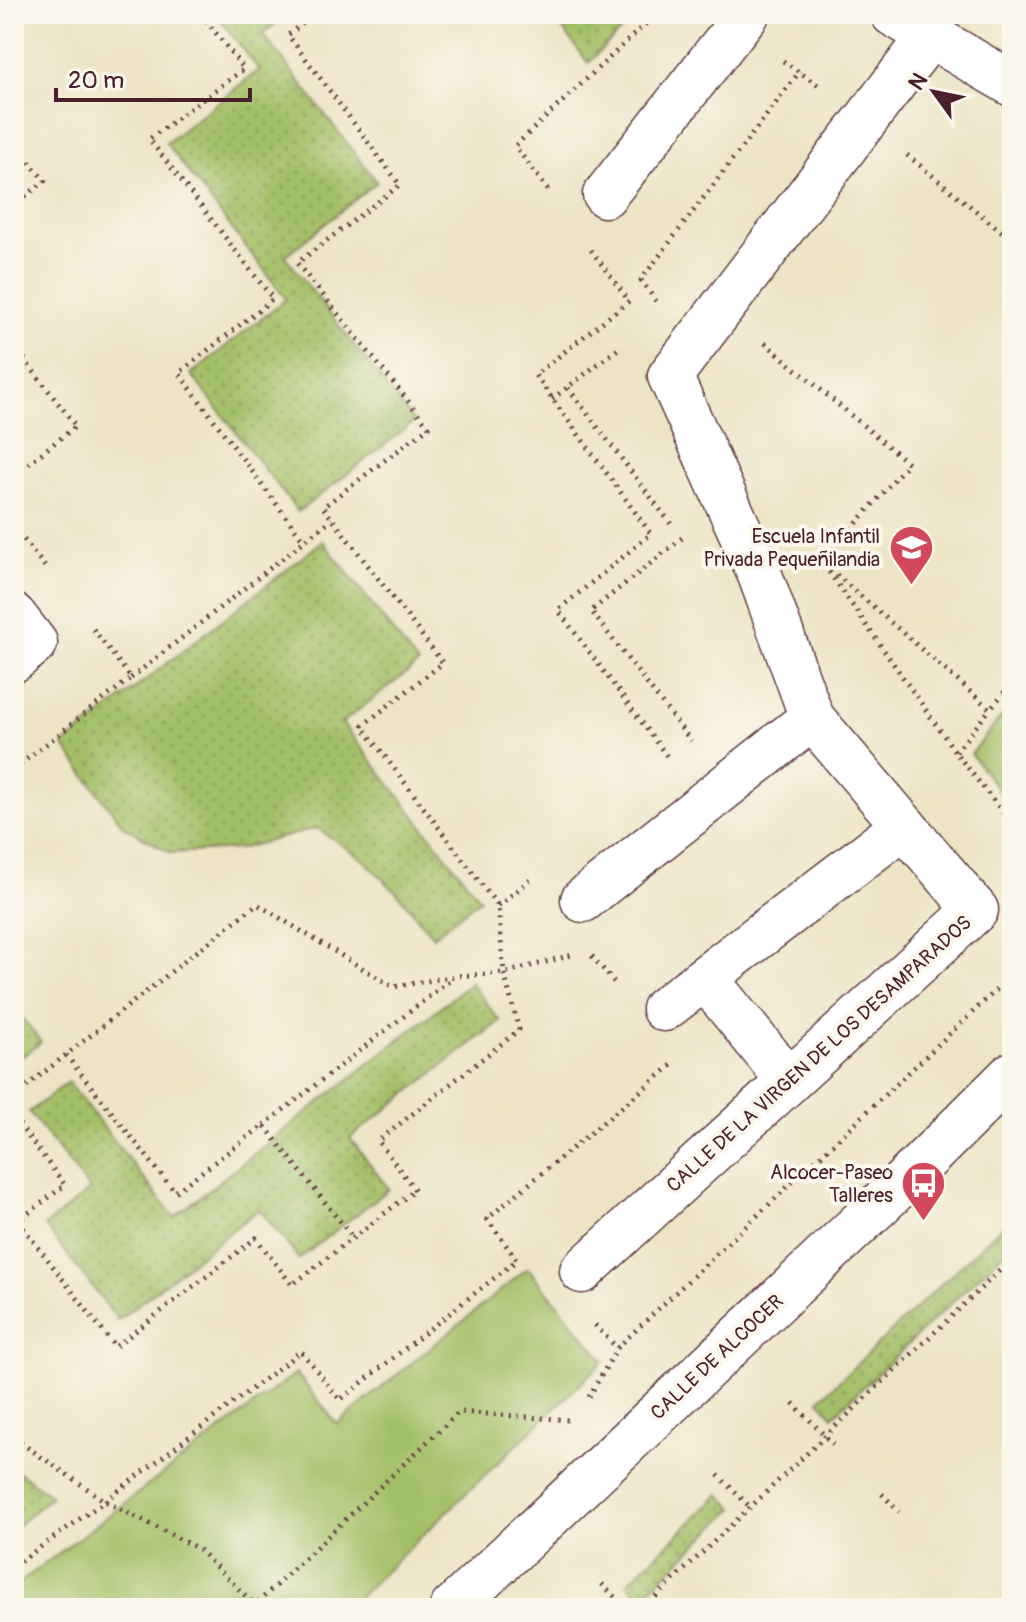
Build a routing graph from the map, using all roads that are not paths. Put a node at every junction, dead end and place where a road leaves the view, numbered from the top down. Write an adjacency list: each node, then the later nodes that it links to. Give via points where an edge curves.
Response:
1 (893, 14): 3 (main road)
2 (741, 22): 5 (main road)
3 (930, 36): 4 (main road); 8 (main road, CALLE DE LA VIRGEN DE LOS DESAMPARADOS, via 670,376 760,575)
4 (1012, 84)
5 (605, 195)
6 (14, 616): 7 (main road, via 35,643)
7 (14, 660)
8 (812, 718): 9 (main road, CALLE DE LA VIRGEN DE LOS DESAMPARADOS); 10 (main road)
9 (904, 826): 11 (main road); 14 (main road, CALLE DE LA VIRGEN DE LOS DESAMPARADOS, via 976,910)
10 (583, 900)
11 (705, 978): 12 (main road); 14 (main road)
12 (664, 1009)
13 (1012, 1074): 15 (main road, CALLE DE ALCOCER)
14 (789, 1081): 16 (main road, CALLE DE LA VIRGEN DE LOS DESAMPARADOS)
15 (996, 1098): 17 (main road, CALLE DE ALCOCER)
16 (582, 1271)
17 (452, 1608)

